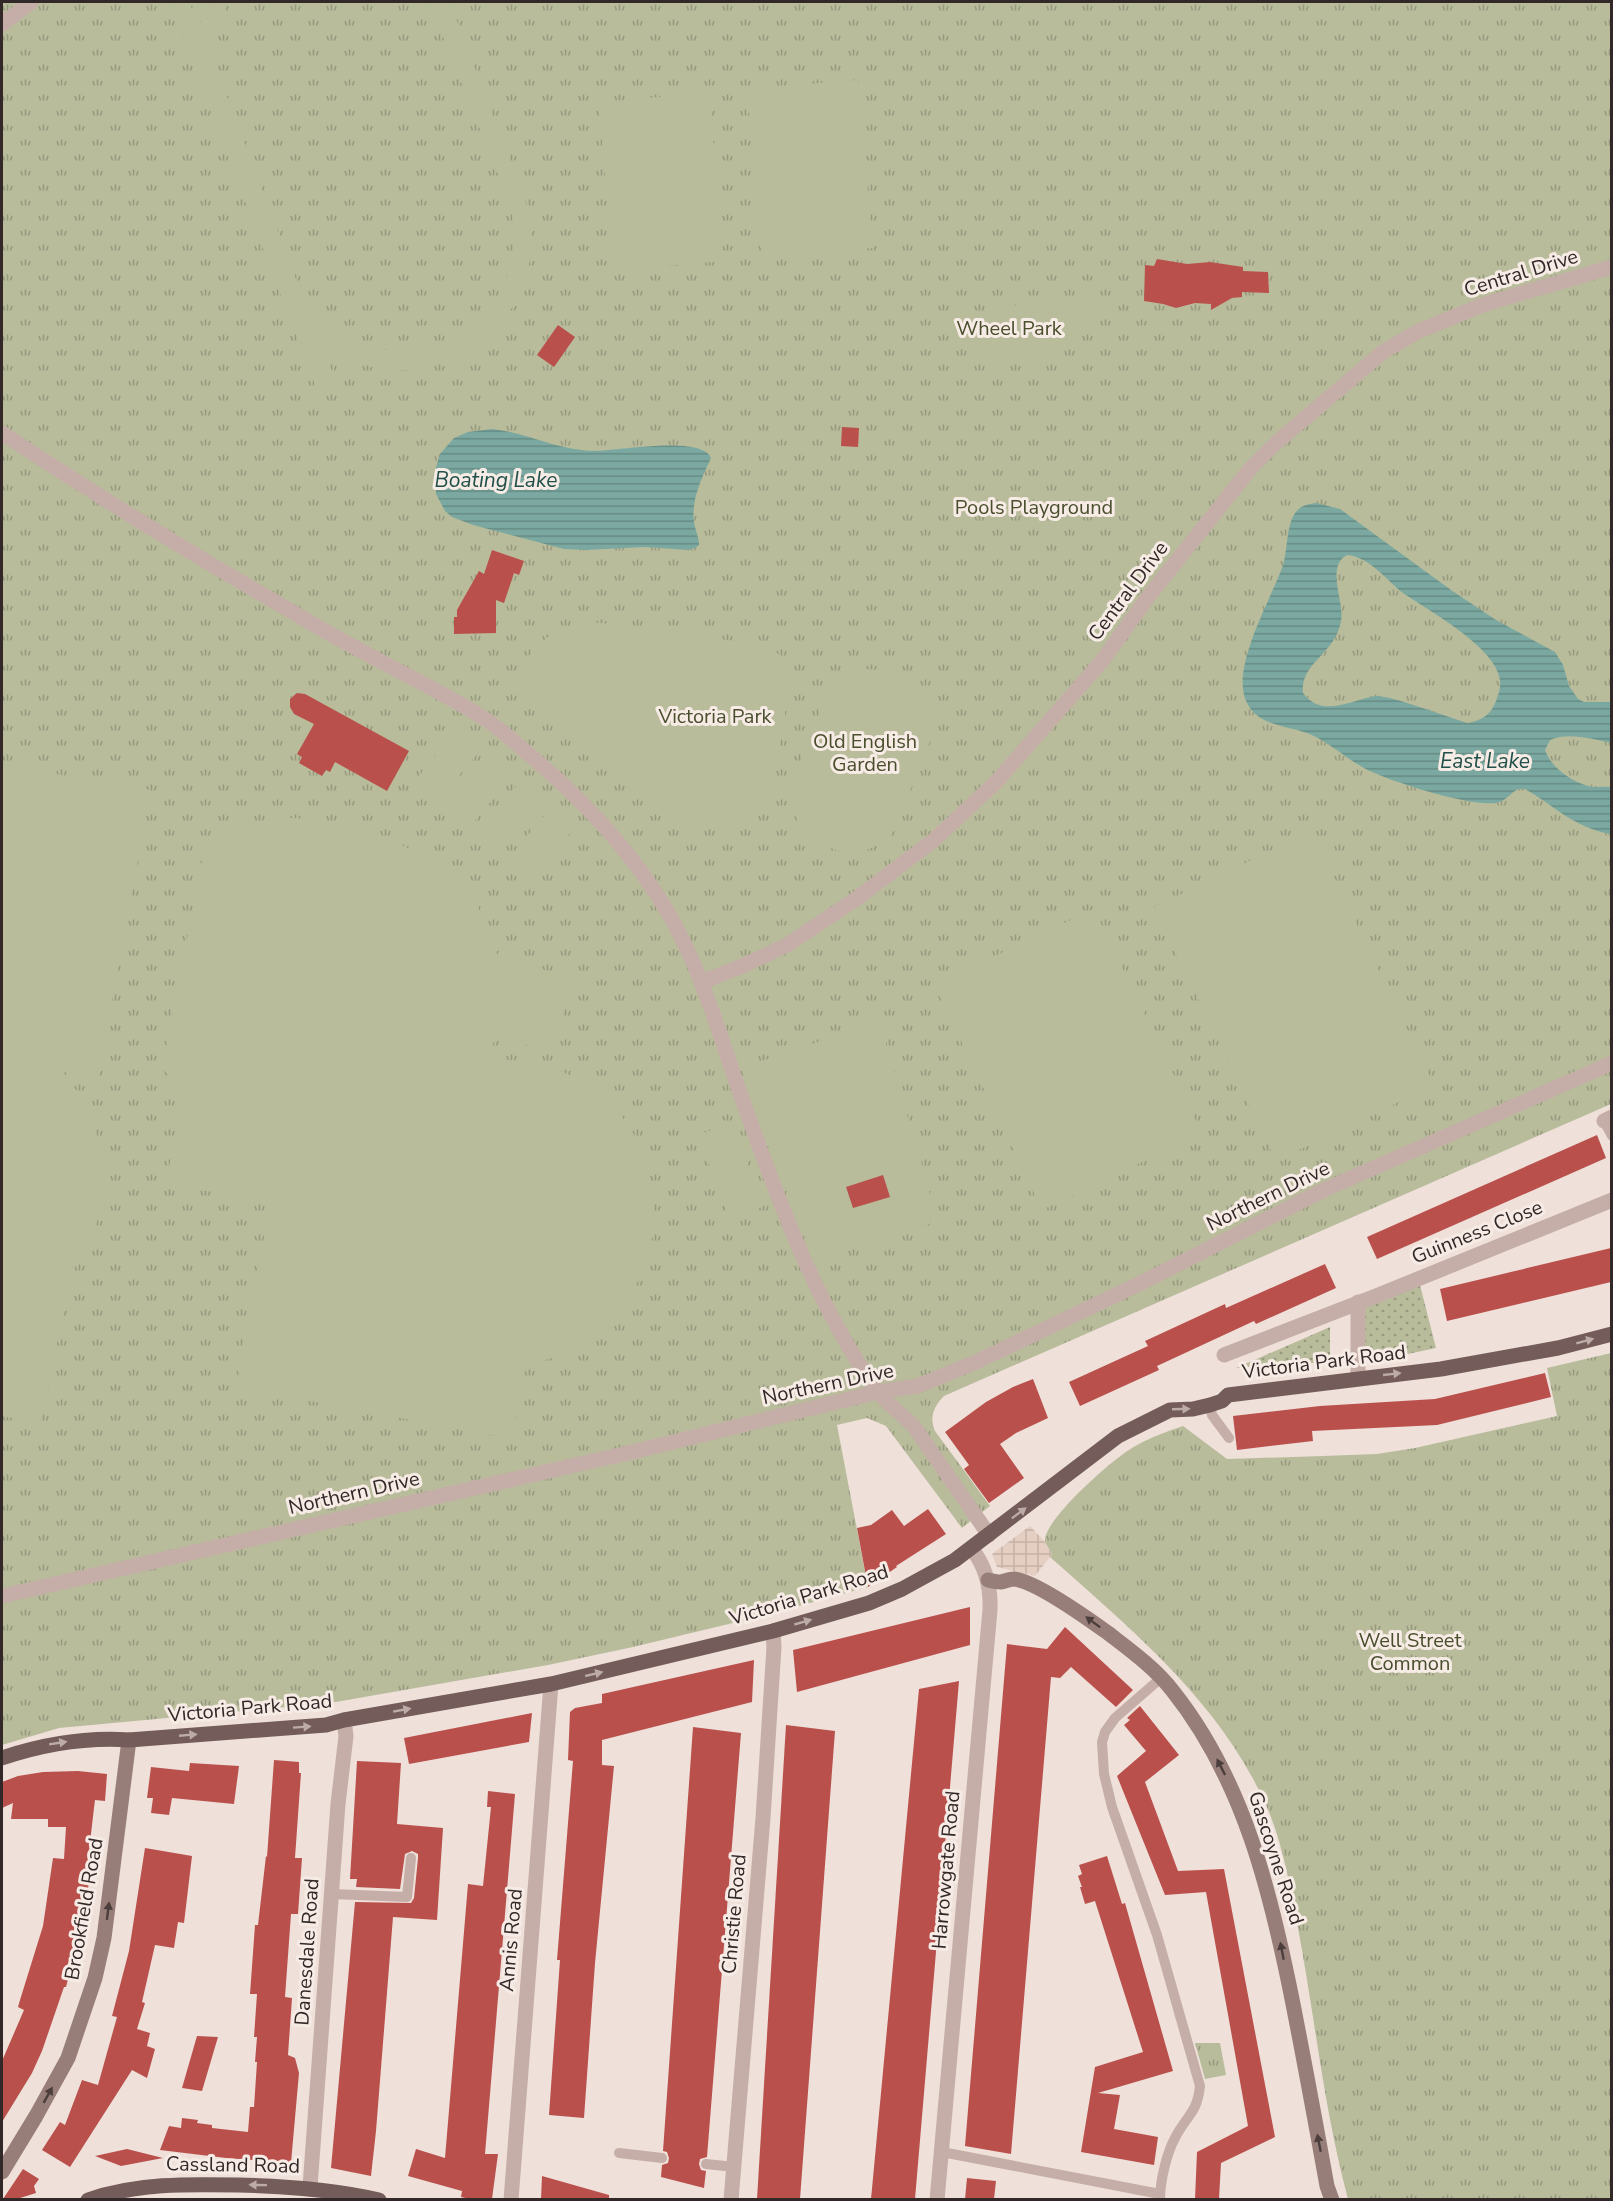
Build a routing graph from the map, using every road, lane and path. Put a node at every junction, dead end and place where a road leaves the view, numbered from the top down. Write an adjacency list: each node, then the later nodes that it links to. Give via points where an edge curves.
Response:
1 (31, 2): 2 (street)
2 (2, 24)
3 (1611, 267): 5 (street, Central Drive, via 1485,304 1419,331 1384,351 1250,469 1102,661 996,782 934,840 787,945)
4 (2, 433): 5 (street, via 222,571 466,708 501,732 584,804 624,849 670,917)
5 (701, 982): 14 (street, via 795,1238 823,1297)
6 (1611, 1063): 14 (street, Northern Drive, via 1326,1190 976,1362 918,1386)
7 (1608, 1119): 8 (lane)
8 (1611, 1136)
9 (1611, 1200): 10 (street, Guinness Close)
10 (1358, 1302): 12 (street, Guinness Close); 13 (street)
11 (1611, 1334): 13 (main road, Victoria Park Road, one-way to 11, via 1441,1369 1558,1348)
12 (1224, 1354)
13 (1358, 1378): 15 (main road, Victoria Park Road, via 1228,1395)
14 (878, 1392): 17 (street, via 915,1428); 20 (street, Northern Drive)
15 (1210, 1405): 16 (lane, via 1212,1415); 17 (main road, Victoria Park Road, one-way to 15, via 1118,1436 1170,1410)
16 (1229, 1438)
17 (990, 1535): 18 (main road, Victoria Park Road)
18 (972, 1549): 19 (street, Harrowgate Road); 21 (main road, Victoria Park Road, one-way to 18, via 869,1603)
19 (987, 1580): 22 (street, Gascoyne Road, one-way to 19, via 1062,1601 1014,1579); 29 (street, Harrowgate Road, via 990,1610)
20 (2, 1596)
21 (773, 1631): 23 (main road, Victoria Park Road, one-way to 21); 33 (street, Christie Road, via 763,1818)
22 (1161, 1678): 36 (lane, via 1115,1718 1102,1742 1112,1807 1156,1935 1200,2086 1192,2115 1175,2138); 42 (street, Gascoyne Road, one-way to 22, via 1280,1941 1259,1859 1234,1792 1212,1748)
23 (551, 1684): 24 (main road, Victoria Park Road, one-way to 23); 39 (street, Annis Road)
24 (344, 1720): 25 (main road, Victoria Park Road, one-way to 24, via 327,1725); 28 (street, Danesdale Road, via 346,1736)
25 (129, 1740): 26 (main road, Victoria Park Road, one-way to 25, via 70,1741); 34 (street, Brookfield Road, one-way to 25, via 68,2058 95,1978 104,1938)
26 (2, 1758)
27 (411, 1858): 28 (lane, via 407,1897)
28 (332, 1894): 35 (street, Danesdale Road)
29 (942, 2152): 36 (lane); 41 (street, Harrowgate Road)
30 (619, 2153): 31 (lane)
31 (662, 2158)
32 (706, 2164): 33 (lane)
33 (734, 2168): 40 (street, Christie Road)
34 (2, 2172)
35 (304, 2191): 37 (main road, Cassland Road, one-way to 37, via 159,2185); 38 (main road, Cassland Road)
36 (1160, 2197)
37 (88, 2199)
38 (379, 2199)
39 (511, 2199)
40 (731, 2199)
41 (938, 2199)
42 (1332, 2199)

